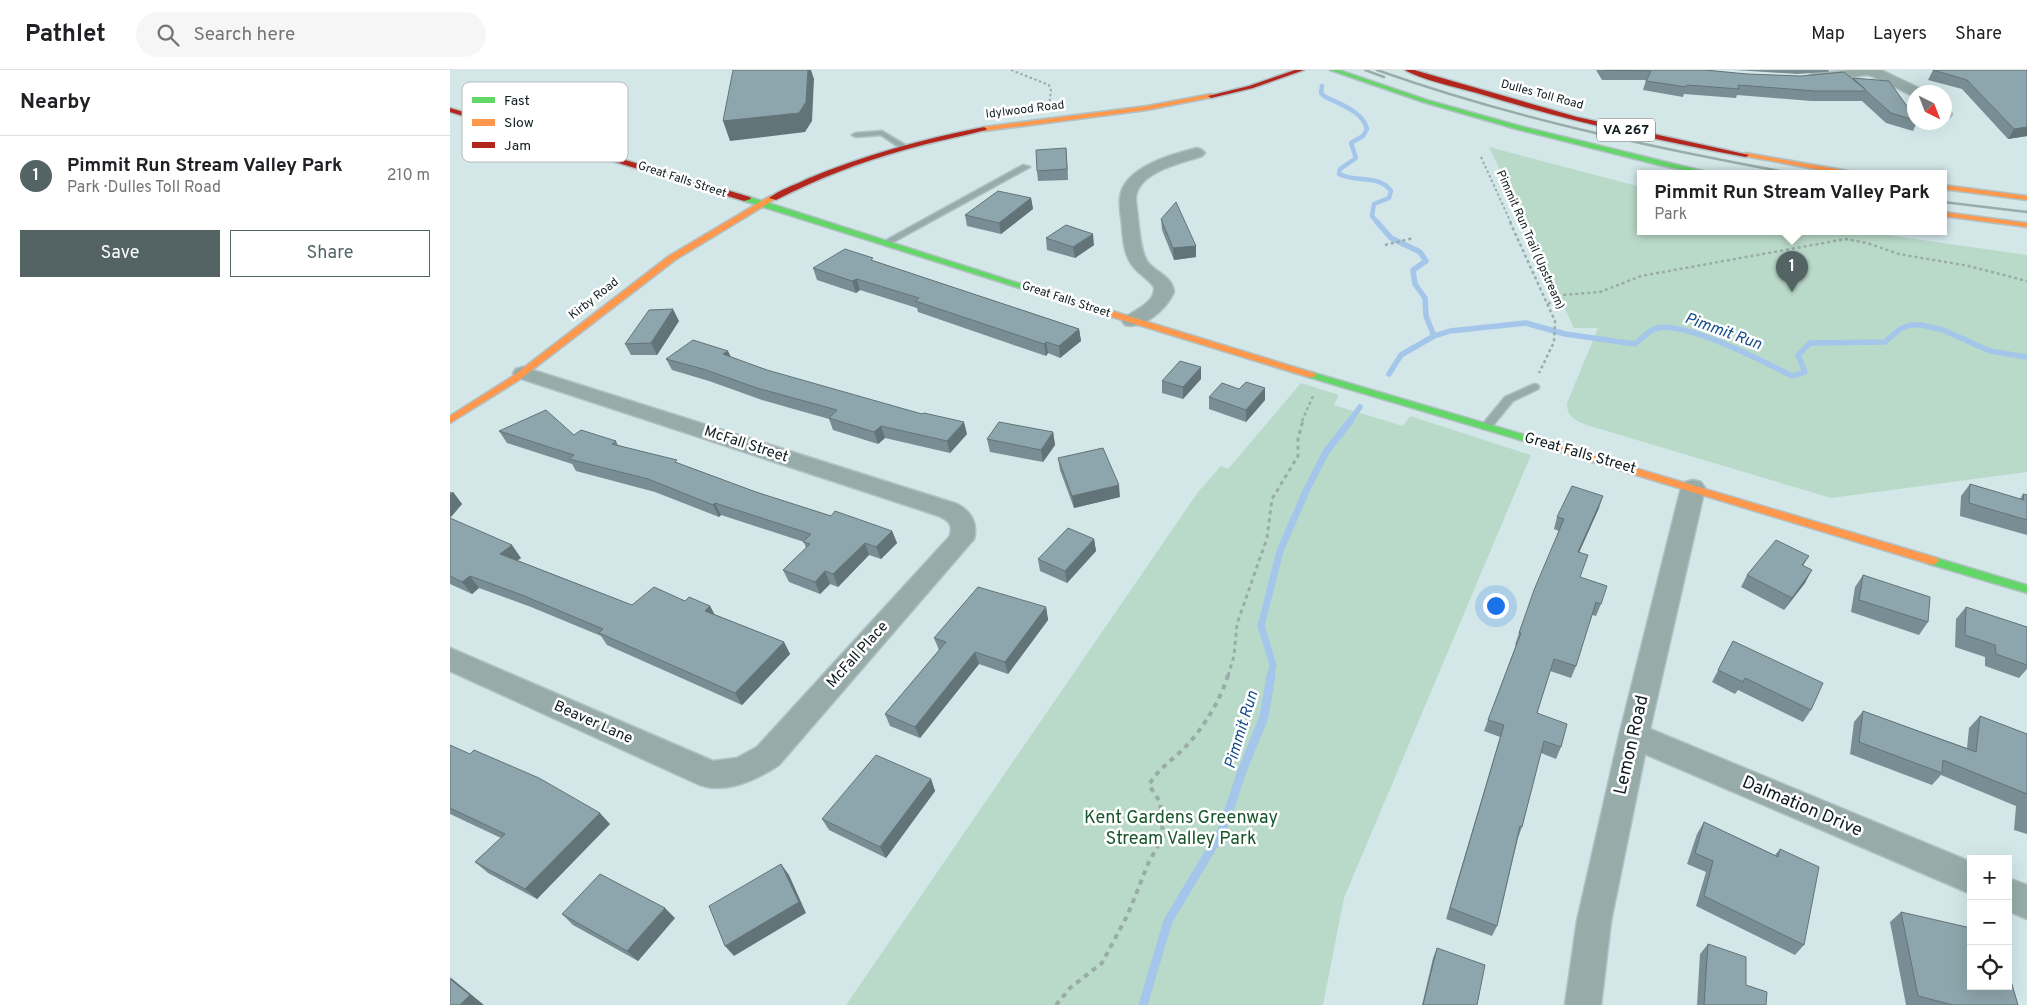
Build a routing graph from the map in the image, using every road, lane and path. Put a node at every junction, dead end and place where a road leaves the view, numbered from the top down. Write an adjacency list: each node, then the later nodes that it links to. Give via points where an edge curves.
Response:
1 (1011, 70): 8 (path, via 1049,85)
2 (1300, 70): 12 (main road, Idylwood Road, via 1193,100 1132,111 995,126)
3 (1333, 70): 17 (main road, VA 267, via 1514,128)
4 (1408, 70): 18 (main road, Dulles Toll Road / VA 267, via 1490,96 1619,129)
5 (1871, 70): 6 (street); 7 (street)
6 (1801, 79)
7 (1907, 88)
8 (1049, 108)
9 (450, 110): 10 (main road, Great Falls Street)
10 (462, 114)
11 (856, 135): 12 (lane, via 882,132)
12 (903, 146): 21 (main road, Idylwood Road, via 826,173)
13 (1197, 153): 29 (street, via 1161,165 1129,189 1133,243 1138,261 1165,288 1160,301)
14 (1481, 157): 28 (path, Pimmit Run Trail (Upstream))
15 (621, 162): 21 (main road, Great Falls Street)
16 (1026, 167): 25 (lane)
17 (1693, 170)
18 (1831, 170)
19 (1947, 188): 20 (main road)
20 (2027, 198)
21 (760, 205): 25 (main road, Great Falls Street); 30 (main road, Kirby Road, via 644,278)
22 (1947, 215): 23 (main road)
23 (2027, 225)
24 (1412, 238): 26 (path)
25 (885, 243): 29 (main road, Great Falls Street)
26 (1385, 245)
27 (2027, 281): 28 (path, via 1969,266 1899,254 1846,239 1641,276 1600,292 1562,295)
28 (1548, 304): 31 (path, Pimmit Run Trail (Upstream), via 1555,321 1556,341)
29 (1132, 321): 34 (main road, Great Falls Street)
30 (523, 373): 33 (main road, Kirby Road); 36 (street, McFall Street, via 948,510)
31 (1534, 387): 34 (lane, via 1509,398)
32 (1321, 391): 44 (path, via 1309,402 1298,439 1298,456 1272,498 1268,538 1237,624 1234,656 1226,682 1207,719 1189,743 1156,773 1149,785 1160,802 1163,836 1102,963 1070,988)
33 (450, 420)
34 (1486, 427): 35 (main road, Great Falls Street)
35 (1694, 488): 37 (main road, Great Falls Street); 39 (street, Lemon Road)
36 (972, 521): 40 (street, McFall Place, via 961,539 768,756)
37 (2027, 589)
38 (450, 659): 40 (street, Beaver Lane, via 711,775)
39 (1634, 736): 41 (street, Dalmation Drive); 45 (street, Lemon Road, via 1594,921)
40 (738, 781)
41 (1967, 876)
42 (2012, 896): 43 (street)
43 (2027, 902)
44 (1056, 1005)
45 (1583, 1005)

